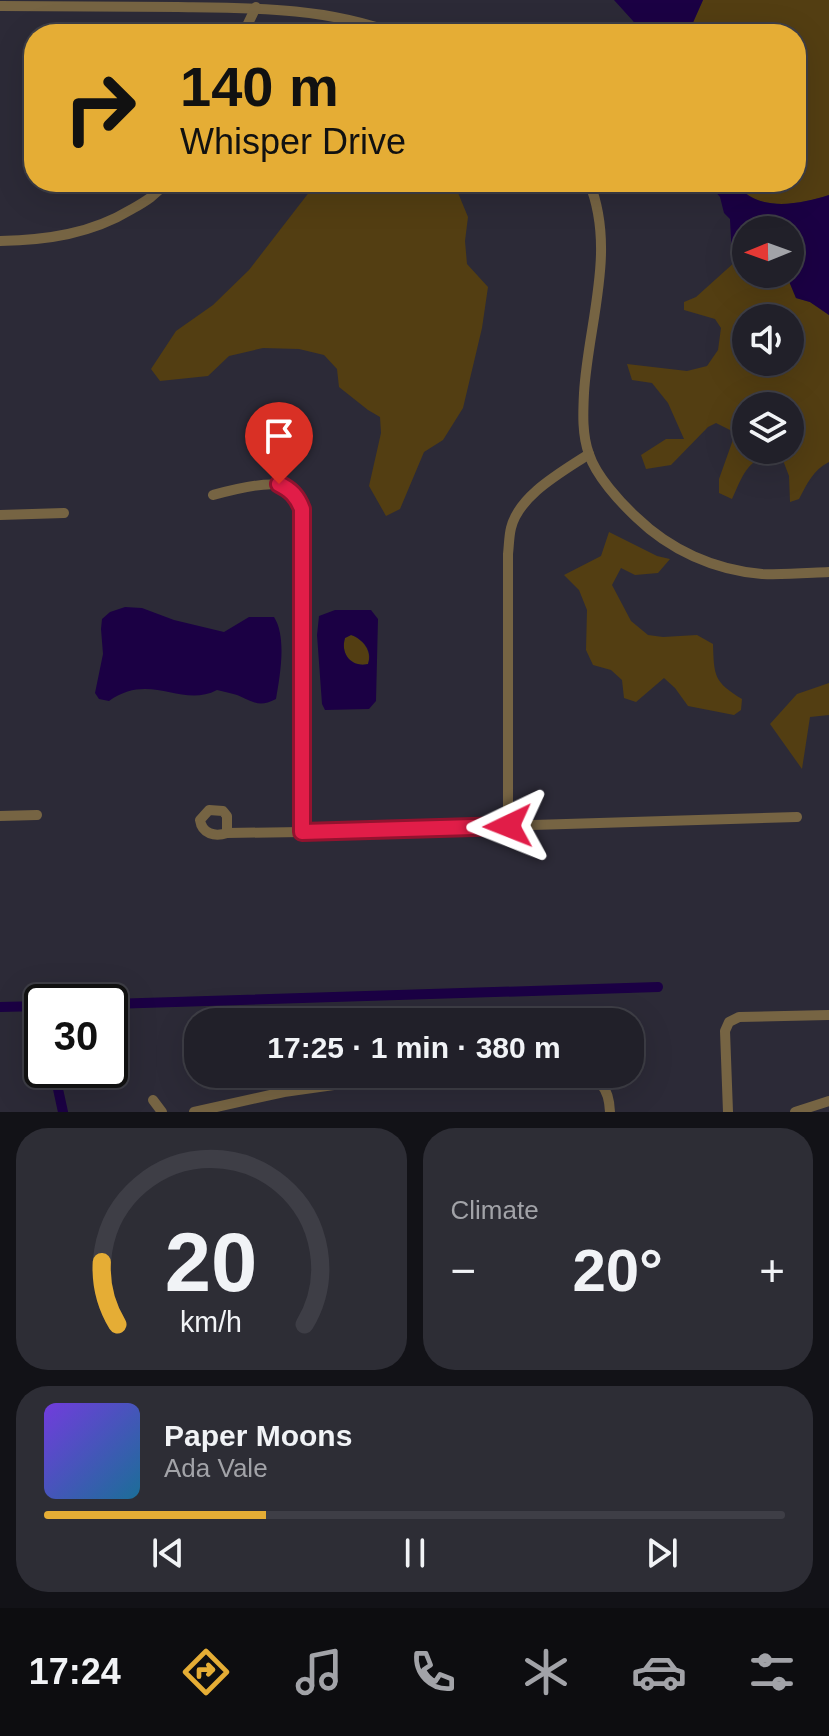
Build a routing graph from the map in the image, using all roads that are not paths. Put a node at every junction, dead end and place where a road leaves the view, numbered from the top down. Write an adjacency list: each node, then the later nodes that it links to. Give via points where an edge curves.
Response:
1 (0, 6): 2 (street)
2 (256, 7): 3 (street); 4 (street)
3 (248, 24)
4 (363, 24)
5 (158, 192): 7 (street, via 92,229)
6 (593, 192): 8 (street, via 601,265 584,400)
7 (0, 241)
8 (589, 454): 12 (street, via 620,502 679,551 717,566 761,574); 16 (street, via 547,482 511,526)
9 (213, 495): 17 (street, via 279,484 302,509)
10 (64, 513): 11 (street)
11 (0, 515)
12 (829, 572)
13 (37, 815): 14 (street)
14 (0, 816)
15 (797, 817): 16 (street)
16 (508, 826): 17 (street)
17 (302, 832): 18 (street)
18 (227, 833)
19 (829, 1015): 27 (street, via 739,1017 729,1022)
20 (312, 1088): 25 (street)
21 (604, 1088): 26 (street)
22 (153, 1100): 24 (street)
23 (829, 1101): 28 (street)
24 (162, 1112)
25 (194, 1112)
26 (610, 1112)
27 (728, 1112)
28 (795, 1112)

